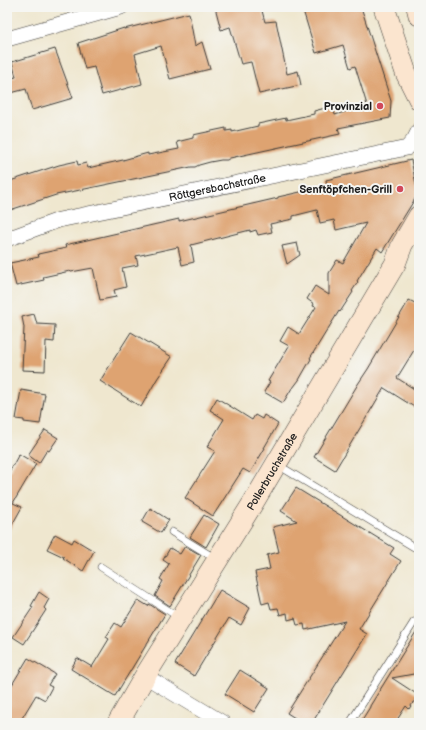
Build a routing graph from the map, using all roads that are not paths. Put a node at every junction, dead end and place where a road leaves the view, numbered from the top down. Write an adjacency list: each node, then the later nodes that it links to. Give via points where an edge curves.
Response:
1 (120, 7): 5 (street)
2 (384, 7): 6 (street, via 406,72)
3 (417, 7): 4 (street)
4 (419, 16)
5 (7, 39)
6 (419, 99)
7 (419, 130): 10 (street, Röttgersbachstraße, via 408,148 59,220)
8 (419, 216): 11 (street, Pollerbruchstraße, via 402,245)
9 (419, 238): 11 (street, Pollerbruchstraße, via 409,252)
10 (7, 239)
11 (395, 264): 12 (street, Pollerbruchstraße)
12 (276, 464): 14 (lane); 15 (street, Pollerbruchstraße)
13 (172, 532): 15 (lane)
14 (414, 547)
15 (217, 560): 17 (street, Pollerbruchstraße)
16 (101, 567): 17 (lane)
17 (181, 618): 19 (street, Pollerbruchstraße)
18 (414, 622): 22 (lane)
19 (145, 676): 20 (street, Pollerbruchstraße); 21 (street)
20 (118, 723)
21 (223, 723)
22 (350, 723)

